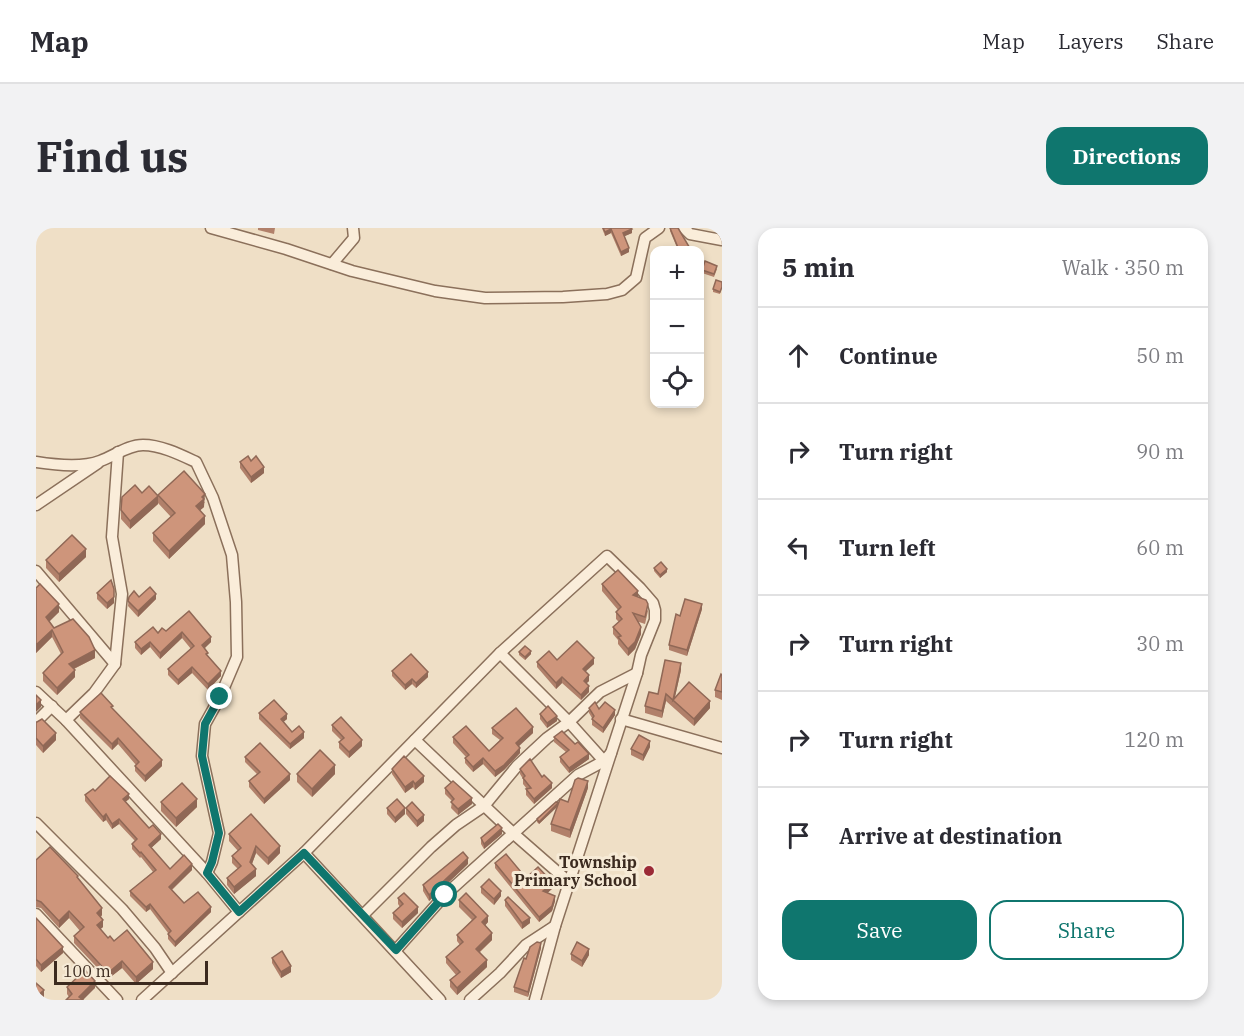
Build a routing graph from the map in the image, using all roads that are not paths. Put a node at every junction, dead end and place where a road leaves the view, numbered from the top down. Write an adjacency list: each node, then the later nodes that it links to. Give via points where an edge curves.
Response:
1 (214, 228): 6 (street)
2 (353, 228): 6 (street, via 354,238)
3 (659, 228): 6 (street, via 645,238 636,278 622,290 607,294 485,298 435,291)
4 (684, 228): 5 (street, via 690,234)
5 (722, 240)
6 (332, 264)
7 (118, 452): 9 (street); 13 (street, via 112,537 122,594); 28 (street, via 143,445 169,450 196,462 232,555 237,657 205,724 202,756 219,833)
8 (36, 462): 9 (street, via 62,466)
9 (99, 462): 10 (street)
10 (36, 505)
11 (36, 571): 13 (street)
12 (500, 653): 14 (street, via 607,556 644,593 655,610); 20 (street); 21 (street)
13 (115, 664): 18 (street, via 94,693)
14 (637, 674): 17 (street); 20 (street, via 600,692)
15 (36, 692): 16 (street)
16 (52, 706): 18 (street); 19 (street)
17 (621, 719): 22 (street); 23 (street)
18 (66, 720): 28 (street)
19 (36, 722)
20 (569, 722): 23 (street); 24 (street, via 517,766)
21 (415, 740): 24 (street); 27 (street)
22 (722, 748)
23 (608, 757): 26 (street, via 578,775); 29 (street)
24 (484, 806): 26 (street); 32 (street, via 431,847)
25 (36, 823): 35 (street, via 122,909)
26 (514, 834): 29 (street); 34 (street, via 445,895)
27 (304, 853): 30 (street); 32 (street)
28 (207, 873): 30 (street)
29 (570, 883): 33 (street)
30 (239, 912): 35 (street)
31 (36, 914): 36 (street)
32 (363, 915): 34 (street)
33 (555, 926): 39 (street, via 526,945); 40 (street)
34 (396, 950): 38 (street)
35 (172, 973): 37 (street)
36 (117, 1000)
37 (142, 1000)
38 (440, 1000)
39 (470, 1000)
40 (535, 1000)

